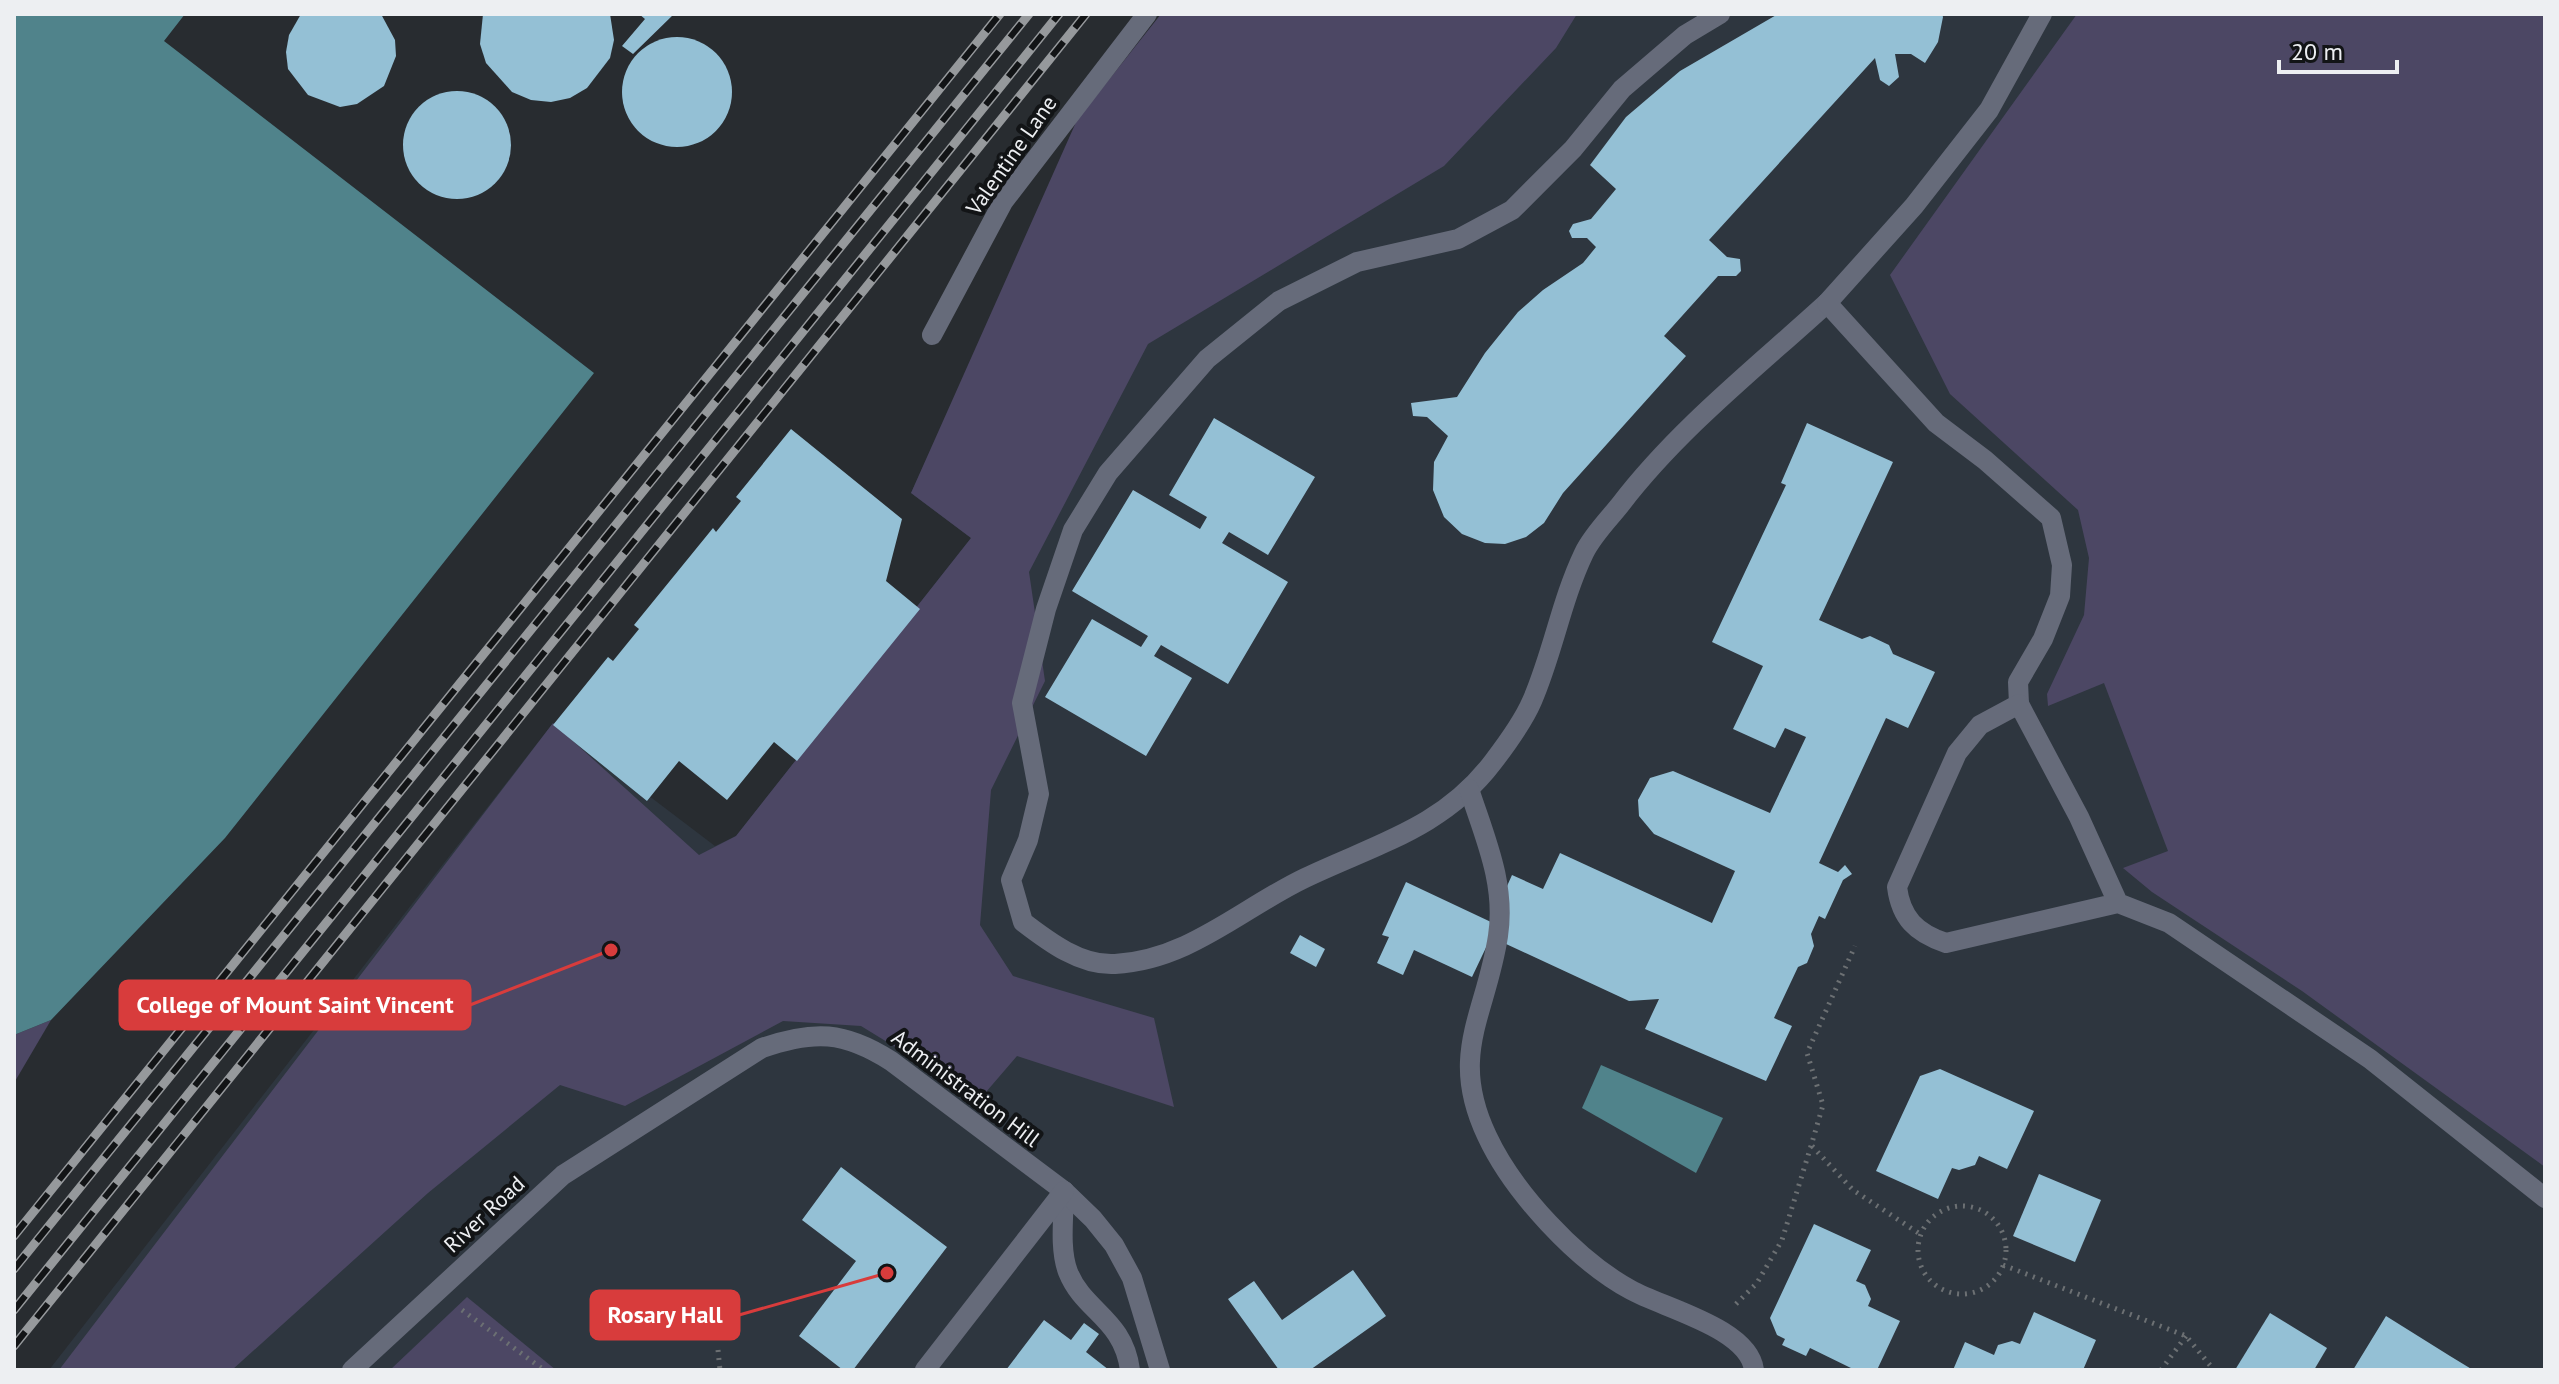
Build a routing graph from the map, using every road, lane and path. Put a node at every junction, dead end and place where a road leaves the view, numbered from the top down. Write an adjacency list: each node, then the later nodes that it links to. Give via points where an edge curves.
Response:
1 (1147, 14): 5 (street, Valentine Lane, via 1003,202)
2 (1720, 14): 7 (street, via 1685,35 1622,89 1573,149 1512,210 1458,239 1357,262 1279,301 1207,359 1108,473 1073,530 1022,703 1039,794 1011,880 1023,922 1078,956 1112,964 1162,956 1304,879 1428,823)
3 (2042, 14): 4 (street, via 1989,110 1914,206)
4 (1827, 303): 6 (street, via 1936,423 2051,518 2062,565 2060,596 2018,682); 7 (street, via 1684,434 1585,550 1531,703 1493,763)
5 (932, 335)
6 (2019, 704): 8 (street); 8 (street, via 1980,725 1957,753 1897,887 1899,906 1926,936 1946,943)
7 (1469, 789): 17 (street, via 1499,882 1498,936 1469,1049 1470,1088 1487,1137 1522,1191 1575,1249 1630,1290)
8 (2118, 903): 13 (street, via 2169,923 2370,1059)
9 (1855, 946): 11 (path, via 1807,1053 1823,1105)
10 (662, 1111): 12 (street, Administration Hill, via 762,1048 790,1038 840,1036 891,1061); 16 (street, River Road, via 563,1175)
11 (1811, 1146): 14 (path, via 1853,1190); 17 (path, via 1782,1240 1757,1283 1737,1304)
12 (1064, 1191): 23 (street); 24 (street, via 1069,1275 1118,1332); 25 (street, Administration Hill, via 1114,1245 1132,1278)
13 (2545, 1198)
14 (1920, 1234): 15 (path, via 1938,1212 1979,1209 2000,1228); 15 (path, via 1919,1263 1927,1277 1951,1293 1981,1289 1994,1281)
15 (2003, 1265): 18 (path)
16 (436, 1291): 20 (street, River Road); 21 (path)
17 (1693, 1317): 26 (street, via 1735,1340)
18 (2186, 1336): 27 (path); 28 (path)
19 (718, 1350): 22 (path)
20 (352, 1370)
21 (544, 1370)
22 (720, 1370)
23 (925, 1370)
24 (1130, 1370)
25 (1160, 1370)
26 (1754, 1370)
27 (2161, 1370)
28 (2214, 1370)

